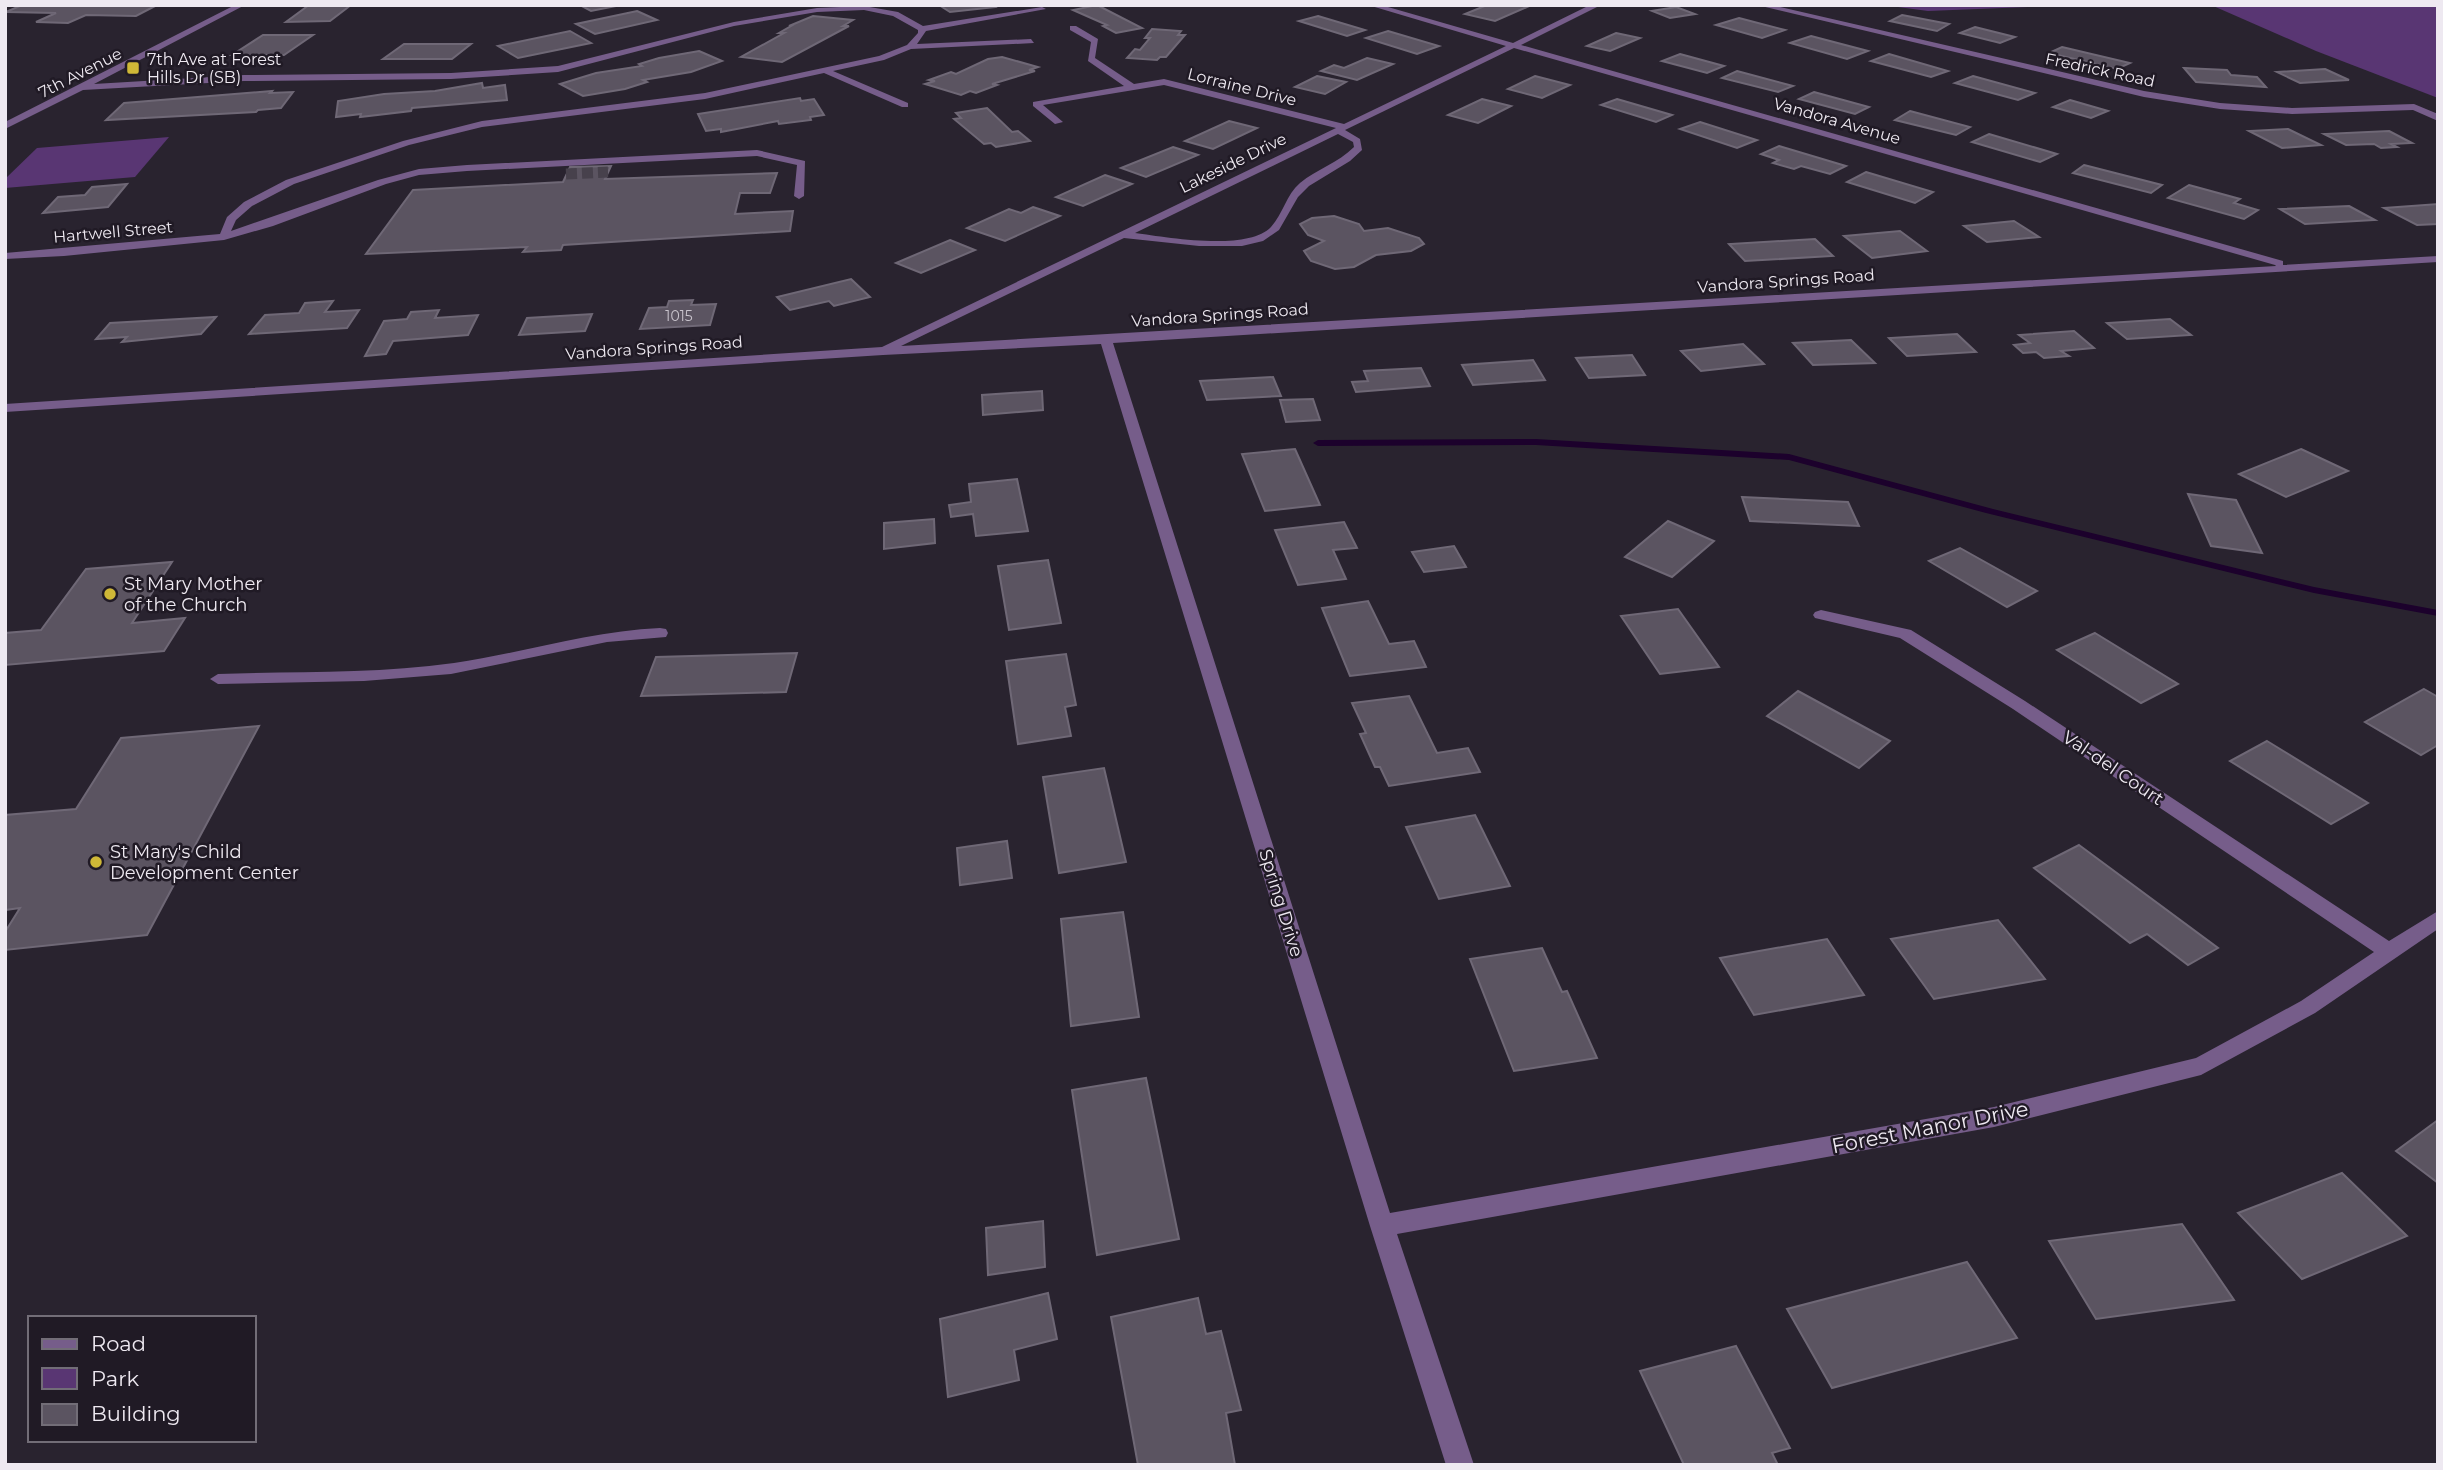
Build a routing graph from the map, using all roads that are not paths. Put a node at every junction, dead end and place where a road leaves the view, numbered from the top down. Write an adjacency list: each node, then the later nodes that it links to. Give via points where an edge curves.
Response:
1 (241, 5): 12 (street, 7th Avenue)
2 (1372, 5): 9 (street, Vandora Avenue)
3 (1597, 5): 9 (street, Lakeside Drive)
4 (1761, 5): 16 (street, Fredrick Road, via 2065,78 2220,106 2291,111)
5 (1042, 9): 7 (street)
6 (1073, 27): 13 (street, via 1095,41 1091,58)
7 (922, 29): 10 (street); 12 (street, via 895,14 864,8 817,10 734,24 558,69)
8 (1031, 41): 10 (street)
9 (1514, 45): 20 (street, Lakeside Drive); 30 (street, Vandora Avenue)
10 (910, 47): 11 (street, via 881,58)
11 (822, 69): 14 (street); 27 (street, via 705,96 482,124 406,143 290,182 248,204 231,219)
12 (83, 87): 19 (street, 7th Avenue)
13 (1132, 87): 18 (street, Lorraine Drive, via 1036,104); 20 (street, Lorraine Drive, via 1164,82)
14 (905, 105)
15 (2438, 106): 16 (street)
16 (2414, 107): 17 (street, Fredrick Road)
17 (2438, 118)
18 (1058, 122)
19 (5, 126)
20 (1341, 129): 26 (street, Lakeside Drive); 26 (street, via 1359,148 1306,182 1292,196 1273,232 1228,243)
21 (648, 159): 22 (street, Hartwell Street); 23 (street); 25 (street, via 757,153 802,163)
22 (548, 164): 24 (street); 27 (street, Hartwell Street, via 419,172)
23 (608, 172)
24 (566, 174)
25 (799, 196)
26 (1121, 234): 32 (street, Lakeside Drive)
27 (224, 237): 28 (street, Hartwell Street)
28 (5, 256)
29 (2438, 259): 30 (street, Vandora Springs Road)
30 (2292, 267): 31 (street, Vandora Springs Road)
31 (1106, 340): 32 (street, Vandora Springs Road); 39 (street, Spring Drive)
32 (883, 351): 33 (street, Vandora Springs Road)
33 (5, 408)
34 (1822, 615): 38 (street, Val-del Court, via 1905,634)
35 (660, 633): 36 (street, via 635,633 452,668 368,676)
36 (218, 679)
37 (2438, 919): 38 (street, Forest Manor Drive)
38 (2391, 953): 39 (street, Forest Manor Drive, via 2308,1007 2201,1066 1994,1116)
39 (1382, 1226): 40 (street, Spring Drive)
40 (1460, 1465)

